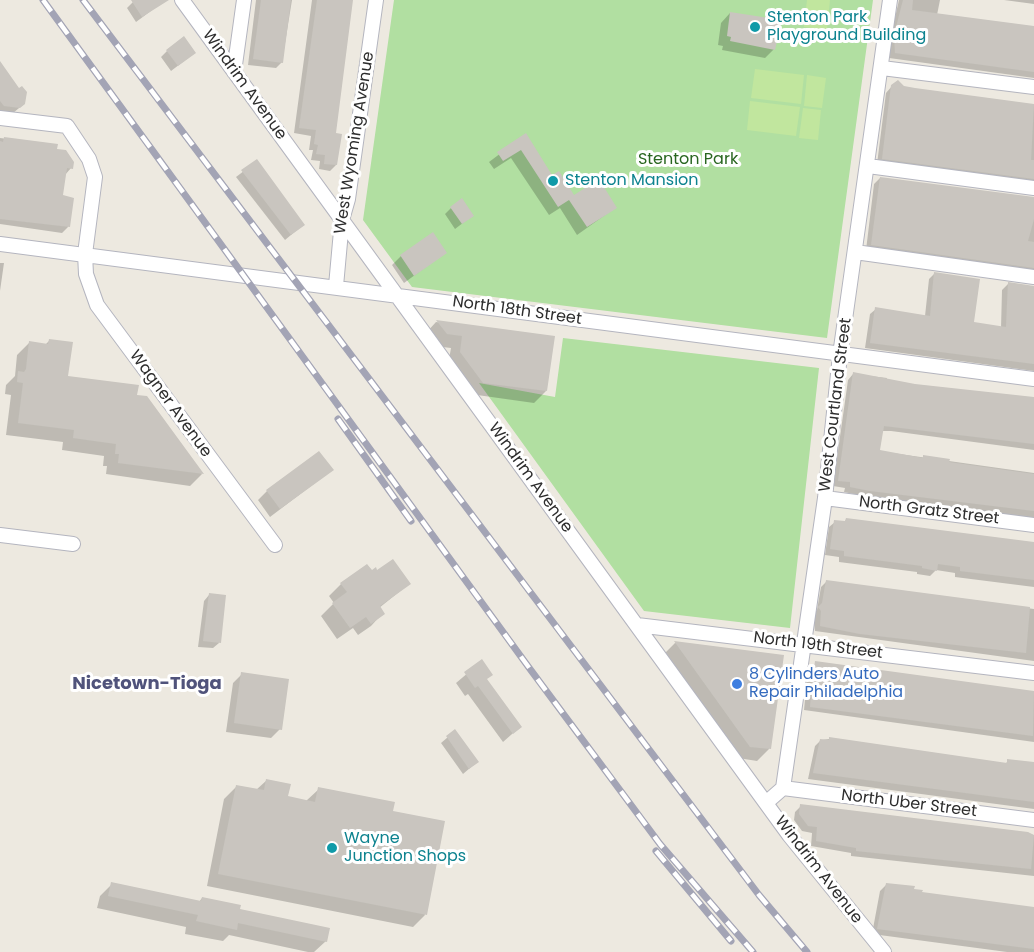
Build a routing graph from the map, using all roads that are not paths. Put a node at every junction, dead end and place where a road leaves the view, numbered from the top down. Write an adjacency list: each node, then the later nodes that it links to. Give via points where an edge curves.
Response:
1 (182, 0): 6 (street, Windrim Avenue)
2 (244, 0): 6 (street)
3 (376, 0): 11 (street, West Wyoming Avenue)
4 (890, 0): 5 (street, West Courtland Street)
5 (882, 68): 7 (street); 9 (street, West Courtland Street)
6 (234, 72): 11 (street, Windrim Avenue)
7 (1034, 87)
8 (0, 118): 14 (street, Wagner Avenue, via 67,126 89,159 95,177)
9 (868, 166): 10 (street); 13 (street, West Courtland Street)
10 (1034, 188)
11 (342, 220): 16 (street, West Wyoming Avenue); 17 (street, Windrim Avenue)
12 (0, 243): 14 (street, North 18th Street)
13 (855, 252): 15 (street); 18 (street, West Courtland Street)
14 (85, 254): 16 (street, North 18th Street); 24 (street, Wagner Avenue, via 97,305)
15 (1034, 277)
16 (336, 286): 17 (street, North 18th Street)
17 (396, 294): 18 (street, North 18th Street); 25 (street, Windrim Avenue)
18 (840, 354): 19 (street, North 18th Street); 20 (street, West Courtland Street)
19 (1034, 379)
20 (825, 498): 21 (street, North Gratz Street); 26 (street, West Courtland Street)
21 (1034, 525)
22 (0, 535): 23 (street)
23 (73, 544)
24 (275, 545)
25 (637, 625): 26 (street, North 19th Street); 29 (street, Windrim Avenue)
26 (803, 643): 27 (street, North 19th Street); 28 (street, West Courtland Street)
27 (1034, 673)
28 (783, 788): 29 (street); 30 (street, North Uber Street)
29 (766, 802): 31 (street, Windrim Avenue)
30 (1034, 820)
31 (884, 952)

